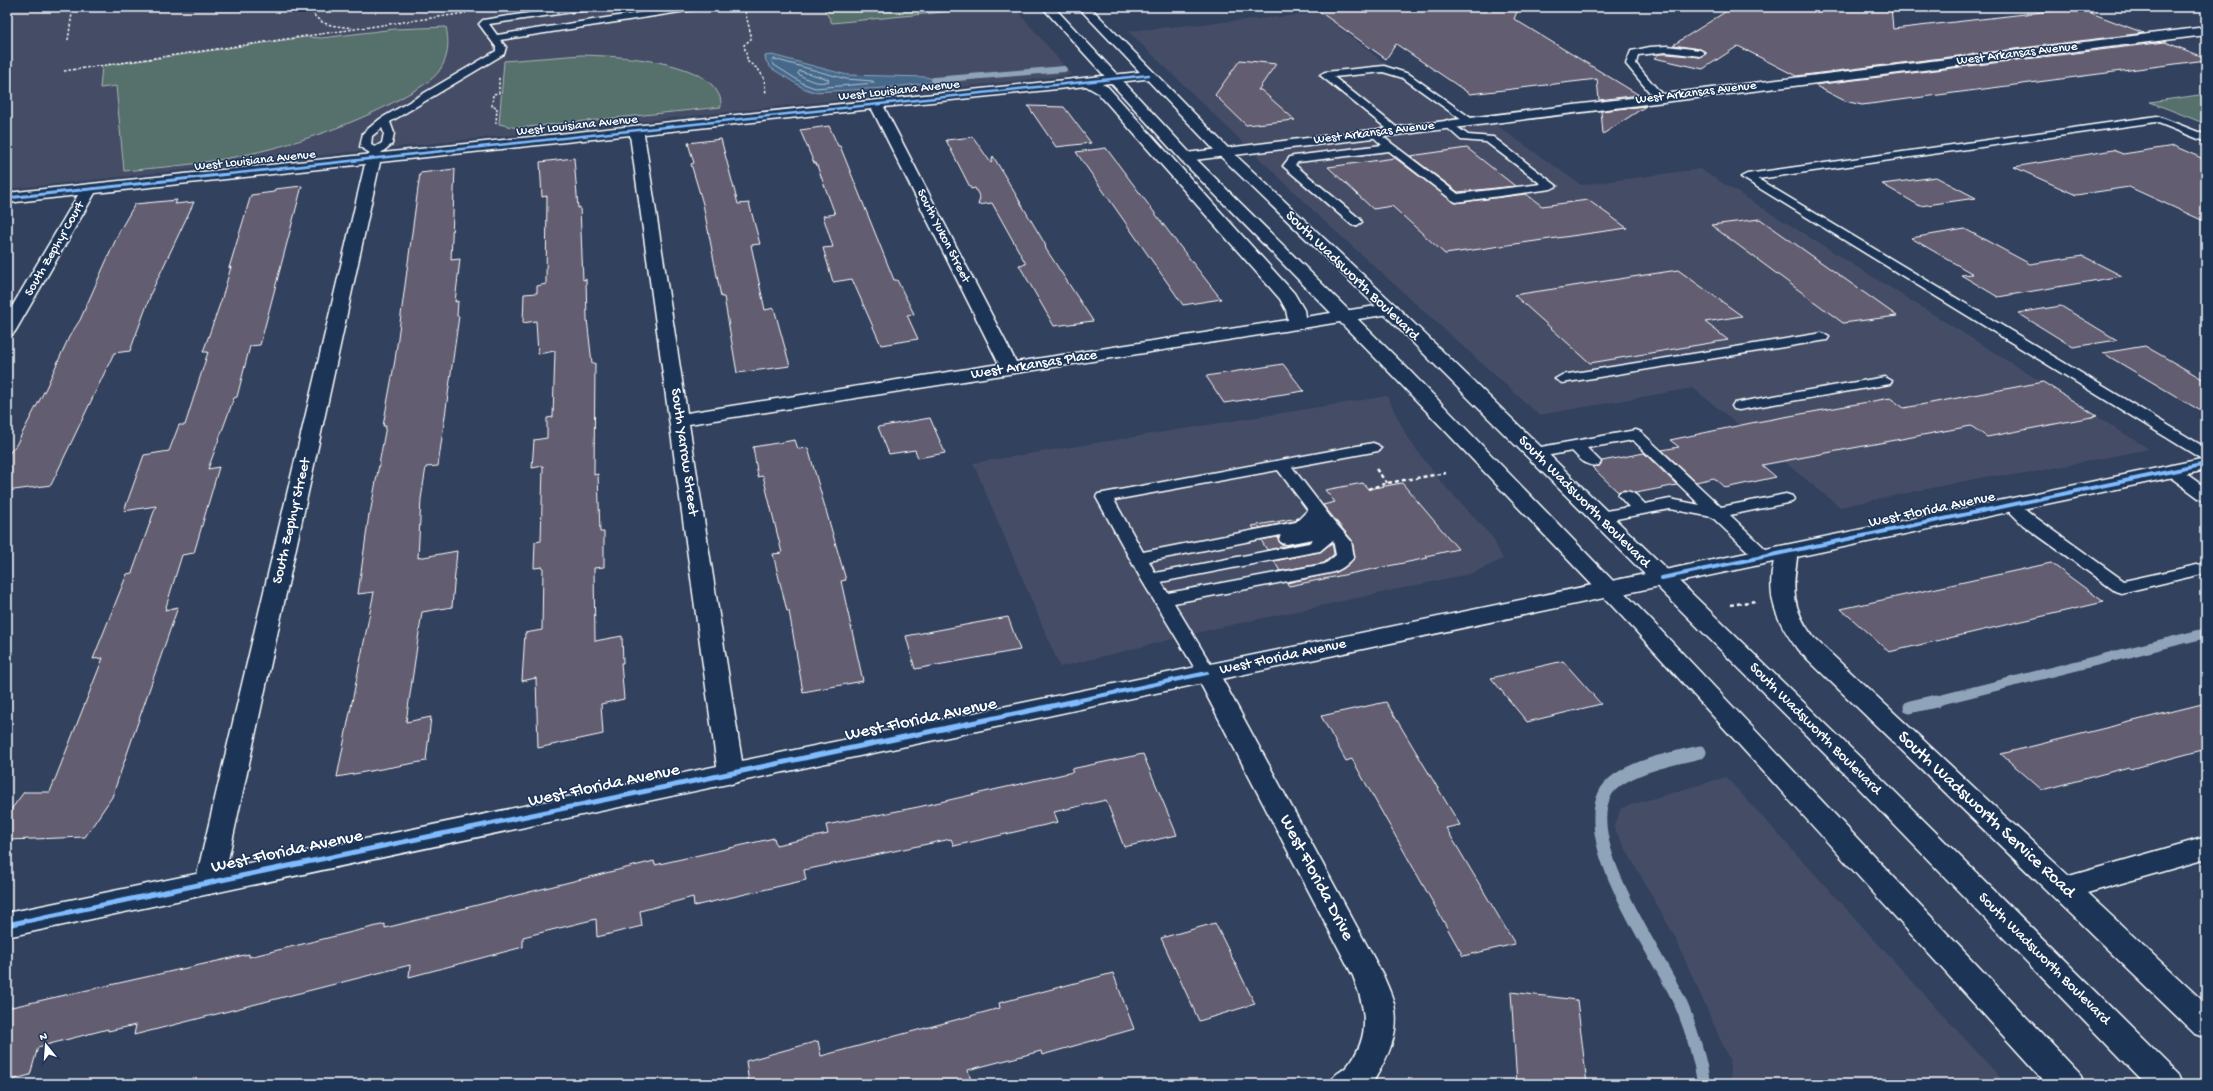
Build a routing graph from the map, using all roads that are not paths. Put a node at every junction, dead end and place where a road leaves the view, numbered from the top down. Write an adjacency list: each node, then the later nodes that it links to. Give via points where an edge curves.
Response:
1 (586, 7): 6 (lane, via 486,22 484,24)
2 (692, 7): 6 (lane)
3 (1048, 7): 11 (street)
4 (1084, 7): 9 (street, South Wadsworth Boulevard)
5 (2206, 31): 13 (street, West Arkansas Avenue)
6 (493, 38): 16 (lane, via 501,47 501,52)
7 (1700, 53): 13 (lane, via 1667,48 1647,49 1634,53 1631,64)
8 (1378, 59): 10 (lane)
9 (1150, 75): 11 (street, West Louisiana Avenue); 24 (street, South Wadsworth Boulevard)
10 (1406, 76): 15 (lane); 19 (lane, via 1384,69 1325,75)
11 (1115, 79): 12 (street, West Louisiana Avenue); 26 (street)
12 (1089, 82): 14 (street, West Louisiana Avenue); 32 (street, via 1103,90 1288,296 1296,310)
13 (1660, 97): 15 (street, West Arkansas Avenue)
14 (876, 104): 18 (street, West Louisiana Avenue); 35 (street, South Yukon Street)
15 (1474, 120): 17 (street, West Arkansas Avenue); 21 (lane, via 1494,132)
16 (384, 121): 25 (lane, via 389,133 387,144); 25 (lane, via 367,135 364,147)
17 (1447, 124): 19 (street, West Arkansas Avenue); 21 (lane, via 1465,138)
18 (636, 130): 25 (street, West Louisiana Avenue); 39 (street, South Yarrow Street)
19 (1395, 130): 20 (street, West Arkansas Avenue)
20 (1374, 133): 23 (lane); 24 (street, West Arkansas Avenue)
21 (1489, 139): 23 (lane, via 1551,186 1456,198)
22 (2206, 139): 43 (lane, via 2157,119 1747,177)
23 (1392, 147): 29 (lane, via 1294,159 1289,166)
24 (1224, 152): 26 (street, West Arkansas Avenue); 30 (street, South Wadsworth Boulevard)
25 (375, 155): 27 (street, West Louisiana Avenue); 65 (street, South Zephyr Street)
26 (1186, 157): 31 (street)
27 (90, 188): 28 (street, West Louisiana Avenue); 33 (street, South Zephyr Court)
28 (7, 198)
29 (1356, 222)
30 (1389, 309): 31 (street, West Arkansas Place); 42 (street, South Wadsworth Boulevard)
31 (1344, 316): 32 (street, West Arkansas Place); 61 (street)
32 (1297, 324): 35 (street, West Arkansas Place)
33 (7, 330)
34 (1822, 337): 36 (lane)
35 (1010, 369): 39 (street, West Arkansas Place)
36 (1562, 379)
37 (1885, 381): 38 (lane)
38 (1739, 406)
39 (679, 420): 63 (street, South Yarrow Street)
40 (1576, 446): 42 (lane); 44 (lane); 53 (lane, via 1636,435)
41 (1373, 448): 45 (lane)
42 (1535, 453): 54 (street, South Wadsworth Boulevard)
43 (2206, 455)
44 (1593, 462)
45 (1282, 464): 55 (lane); 60 (lane, via 1104,497)
46 (2206, 464): 47 (street, West Florida Avenue)
47 (2172, 471): 49 (lane); 51 (street, West Florida Avenue)
48 (1626, 495): 52 (lane)
49 (2206, 496)
50 (1786, 499): 53 (lane)
51 (2011, 505): 56 (street, West Florida Avenue); 58 (lane, via 2029,521 2121,587)
52 (1640, 509): 53 (lane, via 1670,504); 54 (lane)
53 (1718, 513): 57 (lane)
54 (1600, 516): 59 (street, South Wadsworth Boulevard)
55 (1330, 526): 60 (lane, via 1302,526); 60 (lane, via 1314,547); 60 (lane, via 1345,557 1330,568)
56 (1787, 552): 57 (street, West Florida Avenue); 66 (street, South Wadsworth Service Road, via 1781,583 1782,597 1786,613 1796,632 1821,661)
57 (1764, 557): 59 (street, West Florida Avenue)
58 (2206, 568)
59 (1662, 578): 61 (street, West Florida Avenue); 71 (street, South Wadsworth Boulevard, via 1859,772)
60 (1150, 579): 62 (lane)
61 (1607, 588): 62 (street, West Florida Avenue); 70 (street)
62 (1207, 673): 63 (street, West Florida Avenue); 69 (street, West Florida Drive, via 1368,975 1379,1005 1380,1031 1373,1053 1358,1076)
63 (731, 774): 65 (street, West Florida Avenue)
64 (2206, 848): 66 (street)
65 (209, 883): 67 (street, West Florida Avenue)
66 (2064, 888): 68 (street, South Wadsworth Service Road)
67 (7, 925)
68 (2206, 1024)
69 (1346, 1084)
70 (2068, 1084)
71 (2167, 1084)

